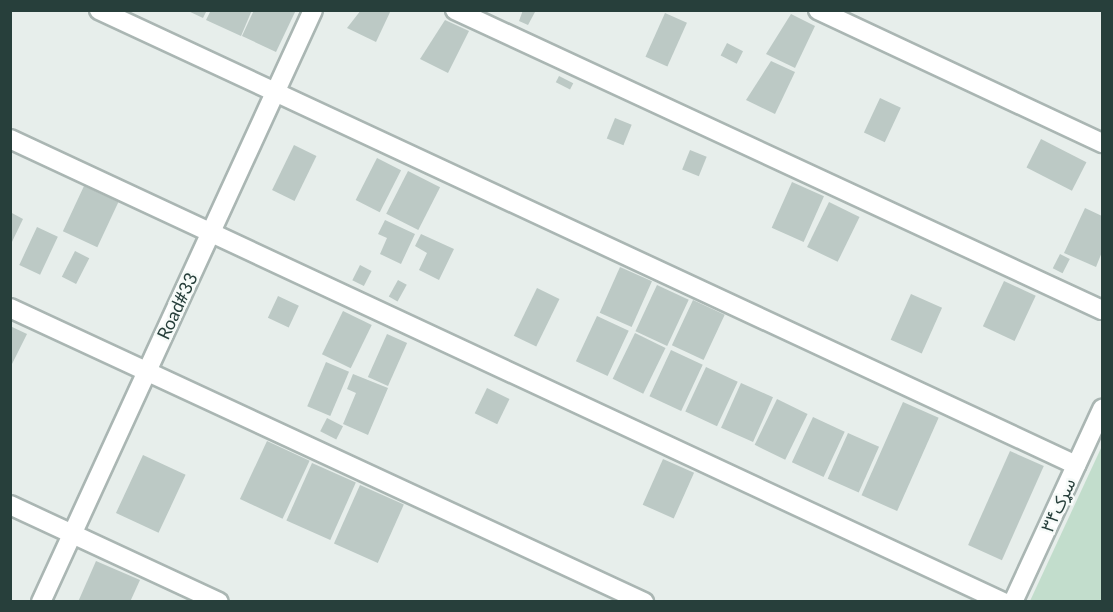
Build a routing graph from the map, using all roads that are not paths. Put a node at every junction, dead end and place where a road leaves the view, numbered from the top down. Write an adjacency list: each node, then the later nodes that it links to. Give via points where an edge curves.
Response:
1 (99, 10): 5 (street)
2 (313, 10): 5 (street, Road#33)
3 (455, 10): 10 (street)
4 (818, 10): 7 (street)
5 (276, 92): 8 (street, Road#33); 13 (street)
6 (10, 139): 8 (street)
7 (1102, 143)
8 (211, 232): 11 (street, Road#33); 19 (street)
9 (10, 308): 11 (street)
10 (1102, 310)
11 (146, 372): 15 (street, Road#33); 18 (street)
12 (1102, 409): 13 (street, ۳۴سړک)
13 (1076, 465): 20 (street, ۳۴سړک)
14 (10, 505): 15 (street)
15 (72, 534): 16 (street, Road#33); 17 (street)
16 (40, 602)
17 (219, 602)
18 (644, 602)
19 (1003, 602)
20 (1013, 602)

